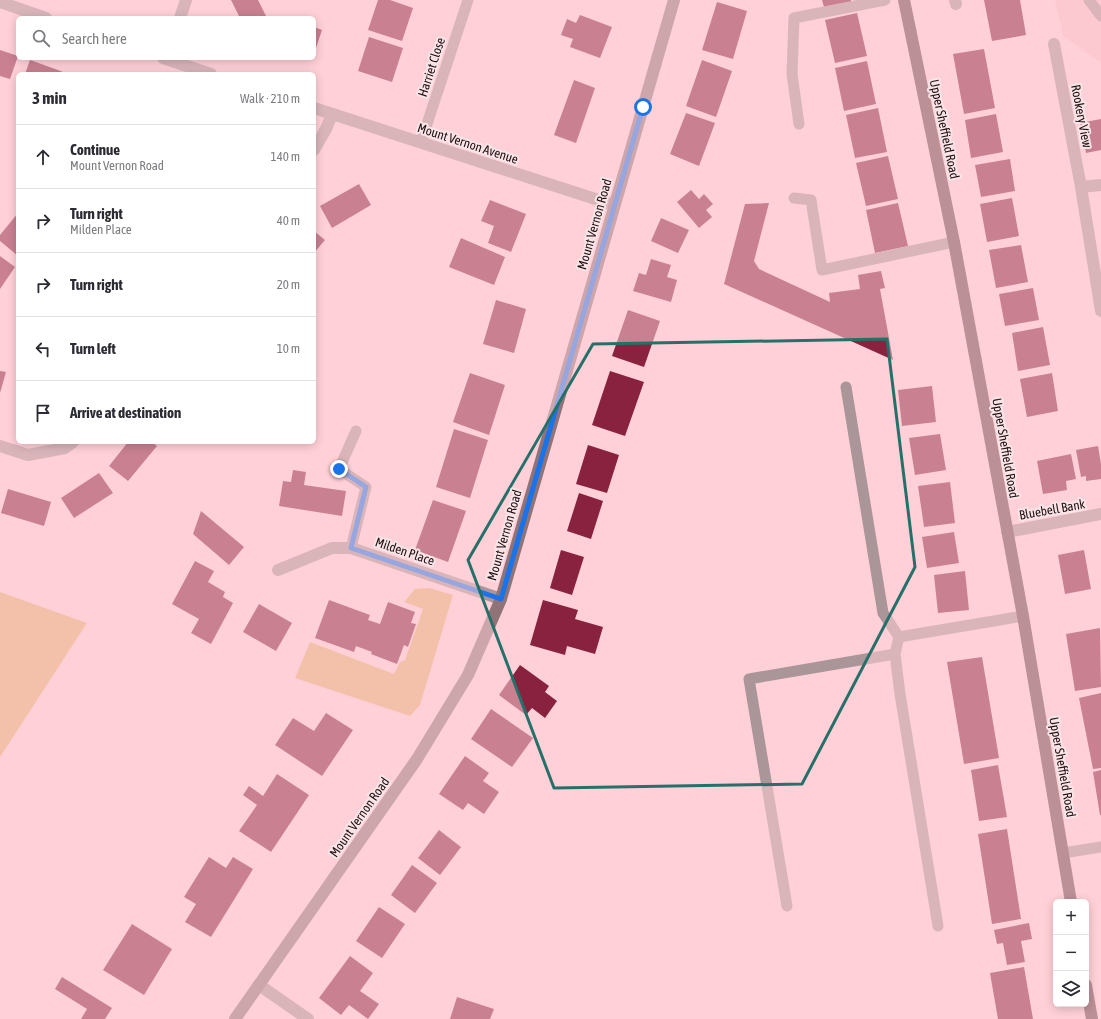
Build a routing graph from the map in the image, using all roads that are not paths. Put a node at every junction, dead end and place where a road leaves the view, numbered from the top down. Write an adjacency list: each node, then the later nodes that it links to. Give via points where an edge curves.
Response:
1 (186, 0): 9 (street)
2 (468, 0): 17 (lane, Harriet Close)
3 (674, 0): 22 (street, Mount Vernon Road)
4 (885, 0): 16 (lane, via 794,18 792,74)
5 (904, 0): 23 (highway, Upper Sheffield Road)
6 (1090, 0): 10 (lane)
7 (0, 2): 8 (street)
8 (40, 16)
9 (181, 16)
10 (1101, 16)
11 (1054, 44): 20 (street, Rookery View)
12 (172, 60): 13 (street)
13 (205, 72)
14 (316, 109): 15 (street, Mount Vernon Avenue)
15 (332, 114): 17 (street, Mount Vernon Avenue); 18 (street)
16 (799, 124)
17 (421, 142): 22 (street, Mount Vernon Avenue)
18 (316, 146)
19 (1101, 186): 20 (street)
20 (1081, 187): 24 (street, Rookery View)
21 (794, 198): 23 (lane, via 811,200 822,270)
22 (614, 205): 33 (street, Mount Vernon Road)
23 (954, 242): 30 (highway, Upper Sheffield Road)
24 (1101, 311)
25 (846, 387): 35 (lane, via 883,612)
26 (356, 431): 31 (lane, via 339,469 366,487)
27 (70, 444): 28 (street, via 65,448 28,455)
28 (0, 446)
29 (1101, 514): 30 (street, Bluebell Bank)
30 (1007, 532): 34 (highway, Upper Sheffield Road)
31 (351, 548): 32 (street, Milden Place, via 332,548); 33 (street, Milden Place)
32 (278, 570)
33 (501, 599): 42 (street, Mount Vernon Road, via 468,675 417,759)
34 (1023, 616): 35 (lane); 38 (highway, Upper Sheffield Road)
35 (899, 637): 36 (lane)
36 (895, 654): 40 (lane, via 749,679); 41 (lane)
37 (1101, 847): 38 (lane)
38 (1063, 853): 39 (highway, Upper Sheffield Road)
39 (1071, 899)
40 (786, 906)
41 (938, 926)
42 (259, 986): 44 (street, Mount Vernon Road); 45 (street)
43 (1089, 1002): 46 (highway)
44 (235, 1019)
45 (308, 1019)
46 (1092, 1019)

